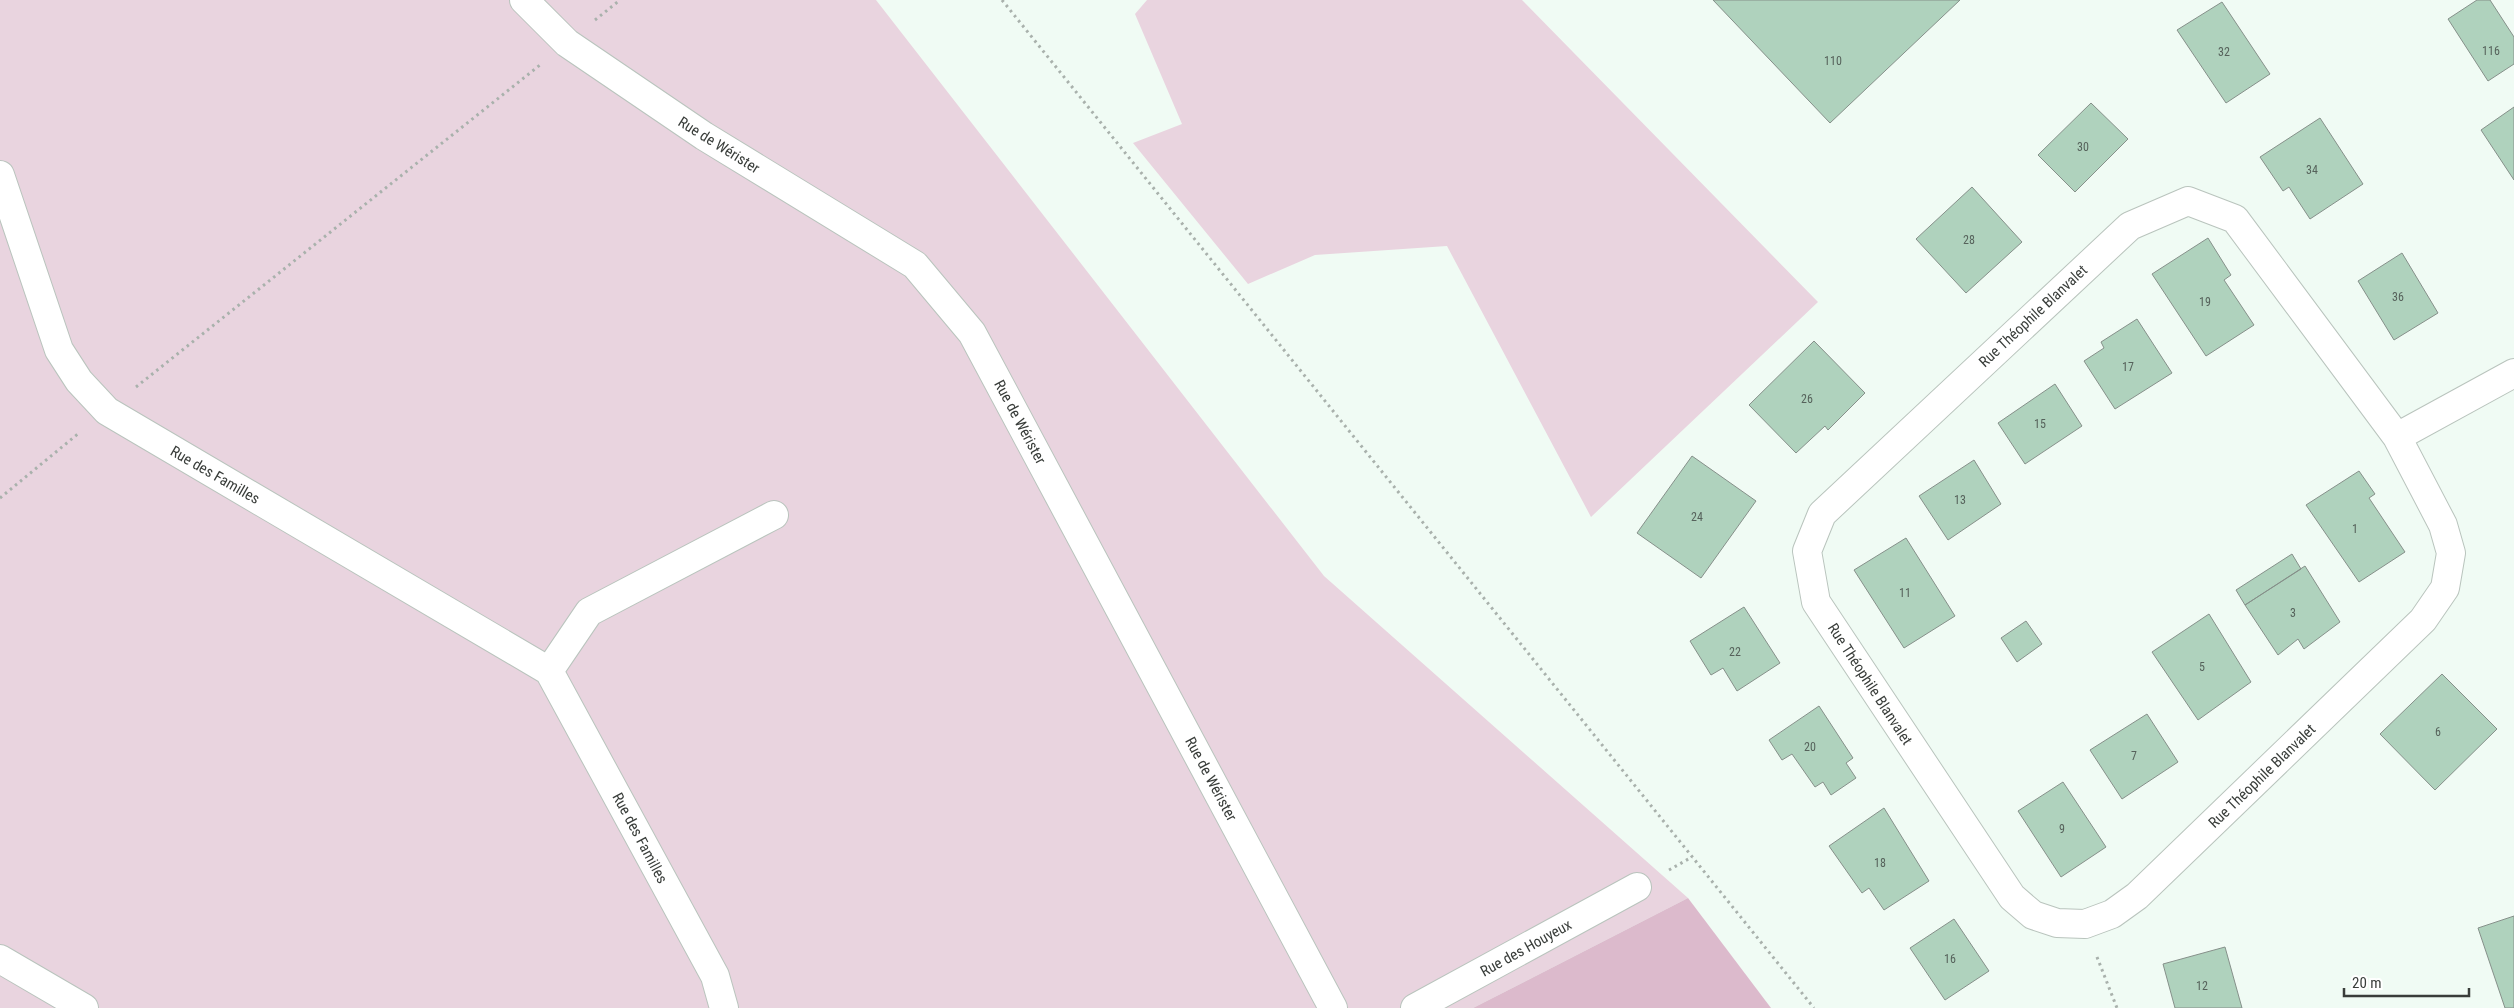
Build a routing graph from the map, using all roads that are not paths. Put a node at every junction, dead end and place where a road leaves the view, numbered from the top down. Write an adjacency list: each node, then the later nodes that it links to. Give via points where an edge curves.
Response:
1 (524, 0): 11 (street, Rue de Wérister, via 567,43 704,136 915,265 972,333)
2 (0, 175): 6 (street, Rue des Familles, via 60,350 79,381 106,411)
3 (2514, 373): 4 (street)
4 (2397, 437): 4 (street, Rue Théophile Blanvalet, via 2235,219 2188,202 2130,226 1822,514 1807,551 1816,602 2012,898 2033,915 2057,923 2085,924 2112,914 2137,896 2423,620 2445,588 2451,553 2443,525)
5 (774, 515): 6 (street, via 589,612)
6 (549, 671): 10 (street, Rue des Familles, via 715,976)
7 (1637, 887): 12 (street, Rue des Houyeux)
8 (0, 959): 9 (street)
9 (84, 1008)
10 (724, 1008)
11 (1333, 1008)
12 (1415, 1008)

